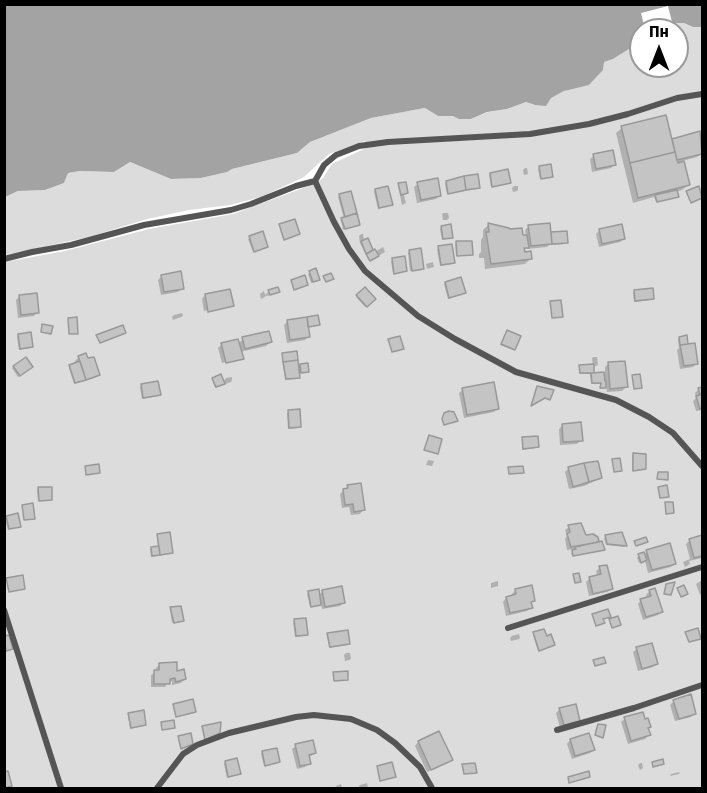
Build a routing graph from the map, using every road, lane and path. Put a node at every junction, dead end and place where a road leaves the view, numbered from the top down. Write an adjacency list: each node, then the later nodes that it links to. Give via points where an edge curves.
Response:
1 (702, 94): 2 (lane, via 589,124 530,134 359,146 336,155 324,165)
2 (315, 181): 3 (lane, via 231,210 144,225); 4 (lane, via 349,249 365,271 418,316 516,372 616,400 649,417 673,433)
3 (4, 259)
4 (702, 466)
5 (702, 567): 7 (lane)
6 (4, 610): 10 (lane)
7 (508, 628)
8 (702, 685): 9 (lane)
9 (557, 730)
10 (61, 789)
11 (157, 789): 12 (lane, via 183,754 197,745 314,715 351,718 377,730 420,767)
12 (432, 789)

